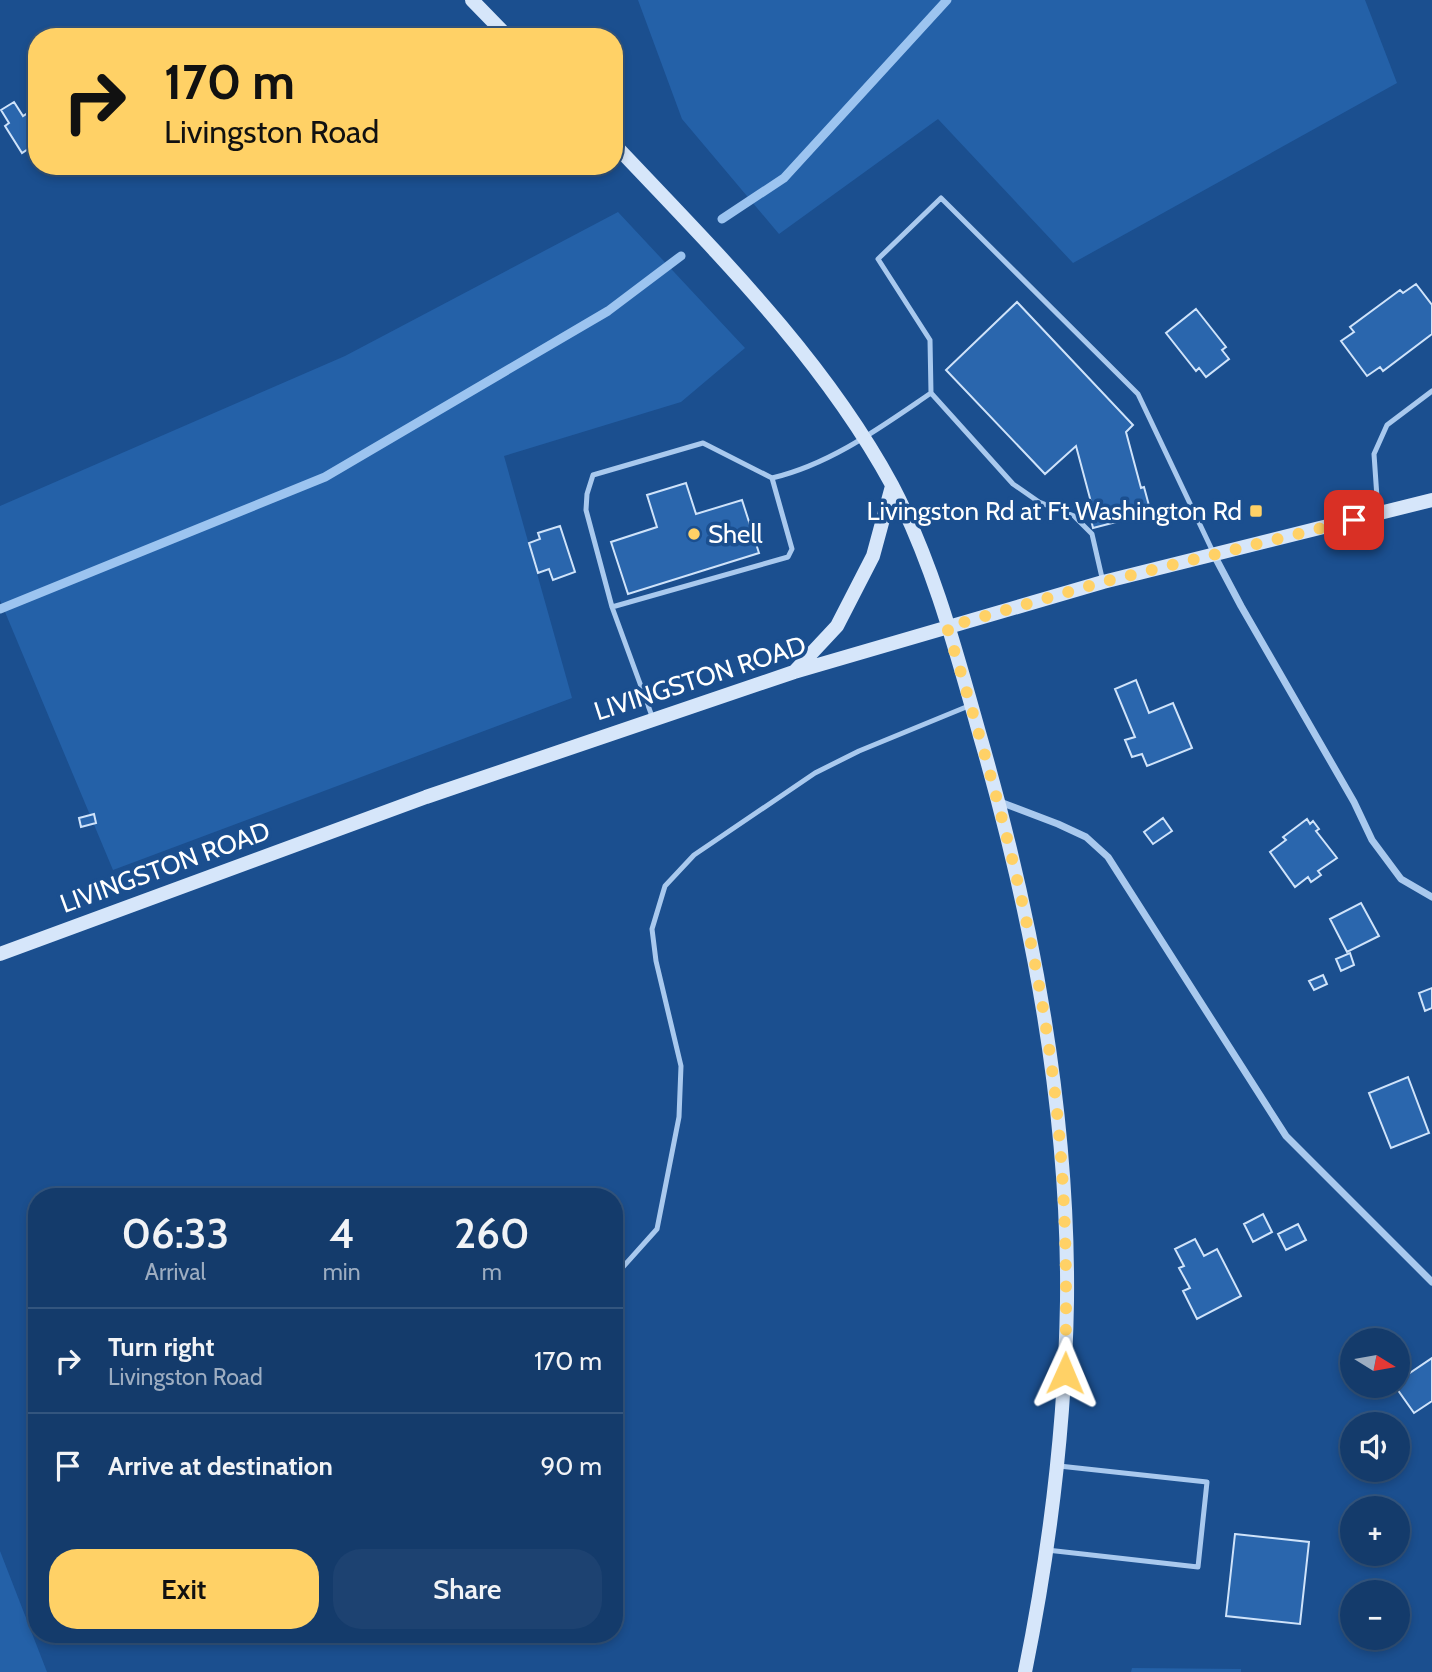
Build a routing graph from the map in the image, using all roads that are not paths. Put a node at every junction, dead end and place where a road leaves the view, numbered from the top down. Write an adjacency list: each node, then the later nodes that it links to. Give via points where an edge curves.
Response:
1 (472, 0): 2 (main road)
2 (499, 28)
3 (623, 154): 6 (main road, via 762,305)
4 (1432, 391): 10 (lane, via 1387,425 1378,444 1374,454)
5 (931, 393): 6 (lane); 11 (lane, via 930,341 878,259 941,198 1138,394); 12 (lane, via 1013,484 1074,516 1092,534)
6 (864, 438): 7 (lane, via 798,472); 8 (main road)
7 (772, 478): 13 (lane, via 792,550 789,557); 13 (lane, via 703,443 593,475 586,510)
8 (892, 486): 14 (main road, via 920,546); 15 (main road, via 873,556 837,626)
9 (1432, 500): 10 (main road, LIVINGSTON ROAD)
10 (1378, 514): 11 (main road, LIVINGSTON ROAD)
11 (1214, 554): 12 (main road, LIVINGSTON ROAD); 19 (street, via 1372,840 1401,879)
12 (1103, 582): 14 (main road, LIVINGSTON ROAD)
13 (612, 607): 17 (lane)
14 (947, 627): 15 (main road, LIVINGSTON ROAD); 16 (main road)
15 (794, 672): 17 (main road, LIVINGSTON ROAD)
16 (971, 705): 18 (main road); 21 (lane, via 815,773 694,855 666,886 652,929 681,1066 679,1117 657,1229)
17 (653, 719): 20 (main road, LIVINGSTON ROAD)
18 (999, 802): 22 (street, via 1086,838 1108,857 1286,1136); 23 (main road, via 1034,962 1059,1131 1067,1297)
19 (1432, 897)
20 (0, 954)
21 (623, 1267)
22 (1432, 1282)
23 (1058, 1466): 24 (main road); 24 (lane, via 1207,1482 1198,1567)
24 (1047, 1550): 25 (main road)
25 (1025, 1672)

